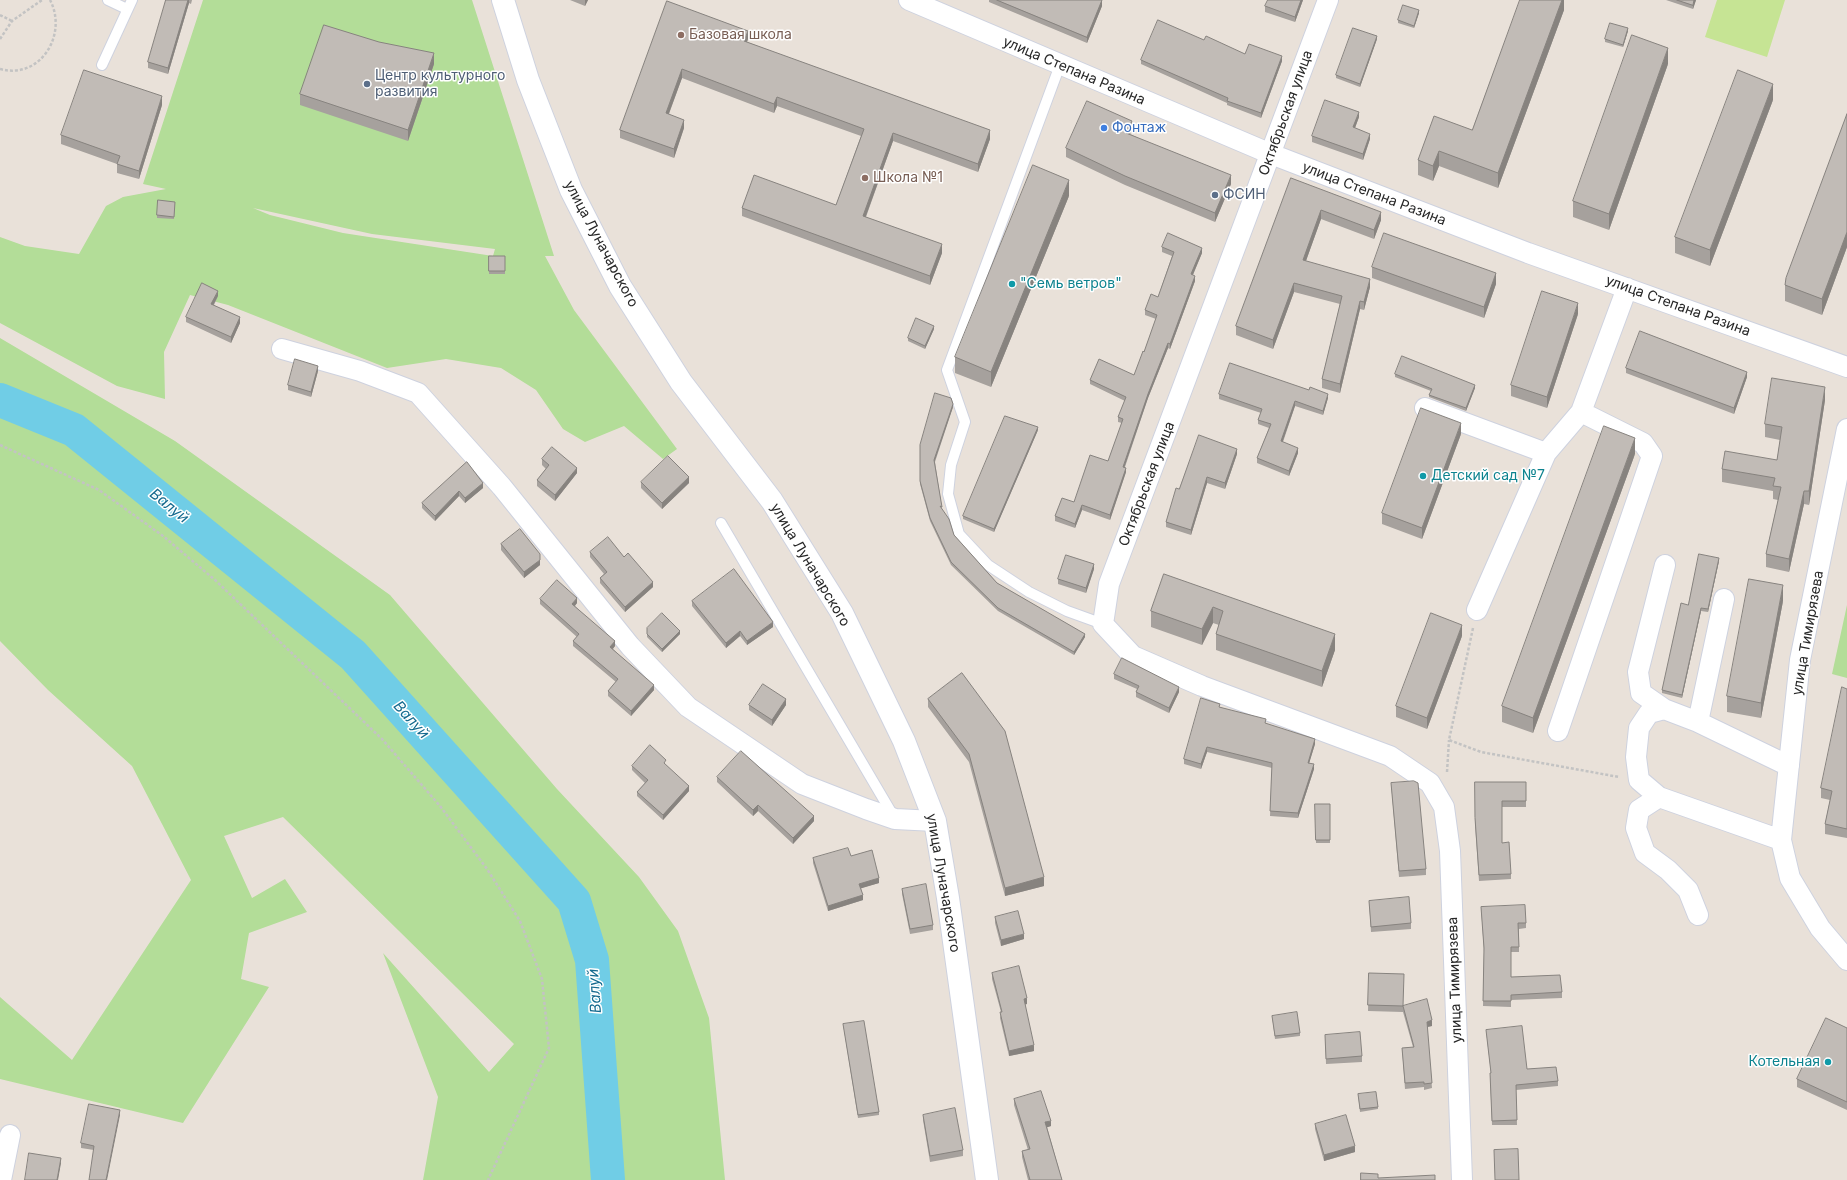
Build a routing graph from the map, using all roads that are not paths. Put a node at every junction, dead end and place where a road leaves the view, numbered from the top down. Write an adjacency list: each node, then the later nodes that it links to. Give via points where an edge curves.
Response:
1 (108, 0): 6 (lane)
2 (132, 0): 6 (lane)
3 (503, 0): 28 (main road, улица Луначарского, via 528,80 570,190 620,286 681,382 772,501 842,613 904,741)
4 (909, 0): 8 (street, улица Степана Разина)
5 (1328, 0): 9 (street, Октябрьская улица)
6 (127, 9): 7 (lane)
7 (102, 65)
8 (1060, 65): 9 (street, улица Степана Разина); 21 (lane, via 947,370 965,422 951,465 948,494 959,534 988,565 1029,592 1067,611)
9 (1271, 154): 10 (street, улица Степана Разина, via 1528,253); 21 (street, Октябрьская улица, via 1109,584)
10 (1628, 288): 12 (street, улица Степана Разина); 14 (street)
11 (282, 349): 27 (street, via 360,370 418,393 502,487 630,646 688,707 802,784)
12 (1847, 367)
13 (1425, 408): 16 (street)
14 (1581, 412): 16 (street); 24 (street, via 1643,443 1652,456)
15 (1847, 429): 25 (street, улица Тимирязева, via 1800,660)
16 (1546, 453): 20 (street)
17 (721, 523): 27 (lane)
18 (1666, 564): 22 (street, via 1638,672 1641,693)
19 (1724, 599): 23 (street)
20 (1477, 610)
21 (1103, 624): 35 (street, улица Тимирязева, via 1133,656 1202,686 1390,756 1430,783 1444,807 1450,851)
22 (1664, 709): 23 (street); 26 (street, via 1649,713 1639,728 1636,757 1639,780)
23 (1698, 722): 25 (street)
24 (1558, 731)
25 (1789, 766): 29 (street, улица Тимирязева)
26 (1659, 797): 29 (street); 30 (street, via 1639,810 1636,828 1645,853 1668,870 1688,890)
27 (895, 819): 28 (street)
28 (934, 821): 34 (main road, улица Луначарского, via 948,898)
29 (1781, 840): 31 (street, улица Тимирязева, via 1790,878 1820,928)
30 (1698, 915)
31 (1847, 960)
32 (10, 1135): 33 (street)
33 (1, 1180)
34 (987, 1180)
35 (1462, 1180)

